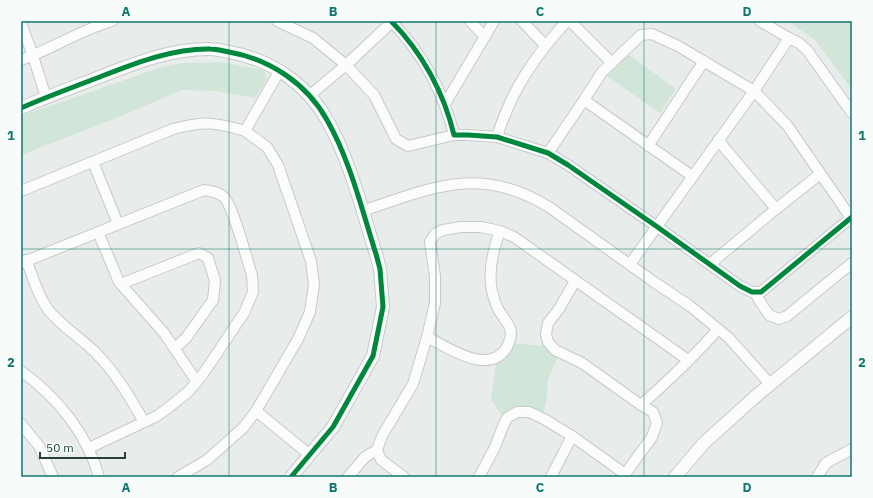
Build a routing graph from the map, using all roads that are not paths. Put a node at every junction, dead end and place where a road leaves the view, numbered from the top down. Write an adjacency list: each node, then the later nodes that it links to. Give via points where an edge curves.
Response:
1 (112, 21): 11 (street)
2 (277, 21): 19 (street, via 313,38)
3 (392, 21): 19 (street); 25 (street, via 416,51)
4 (470, 21): 12 (street)
5 (494, 21): 12 (street)
6 (522, 21): 14 (street)
7 (567, 21): 14 (street)
8 (570, 21): 18 (street)
9 (760, 21): 13 (street)
10 (21, 22): 15 (street)
11 (93, 24): 15 (street)
12 (485, 37): 25 (street)
13 (789, 38): 21 (street); 27 (street, via 807,50)
14 (545, 45): 30 (street, via 517,88)
15 (33, 56): 16 (street); 23 (street)
16 (21, 60)
17 (704, 61): 18 (street, via 652,34 642,35); 21 (street); 32 (street)
18 (612, 62): 24 (street, via 602,72)
19 (346, 65): 22 (street); 29 (street, via 374,95 396,139 408,146)
20 (280, 70): 22 (street); 23 (street, via 245,54 212,49 179,52 136,63); 28 (street)
21 (754, 90): 31 (street); 35 (street, via 787,125)
22 (310, 96): 39 (street, via 339,143)
23 (46, 97): 26 (street)
24 (584, 100): 32 (street); 33 (street)
25 (445, 104): 29 (street)
26 (21, 108)
27 (852, 112)
28 (245, 131): 34 (street, via 209,123 192,124 173,129); 61 (street, via 267,147 278,165 311,261 314,285 310,312 298,339)
29 (454, 135): 30 (street)
30 (497, 137): 33 (street)
31 (718, 140): 36 (street); 38 (street)
32 (648, 146): 36 (street)
33 (548, 153): 42 (street)
34 (93, 162): 37 (street); 41 (street)
35 (820, 174): 38 (street); 40 (street)
36 (692, 176): 42 (street)
37 (21, 191)
38 (776, 209): 48 (street)
39 (362, 211): 47 (street, via 450,184 477,183 498,186 540,202); 68 (street, via 380,269 383,307 375,349 333,427)
40 (851, 218): 51 (street, via 769,286 761,292)
41 (118, 224): 44 (street); 58 (street, via 204,190 218,193 228,204 252,275 253,292 244,313)
42 (656, 226): 47 (street); 48 (street)
43 (500, 231): 49 (street, via 514,237); 54 (street, via 481,227 461,227 435,234 430,242 435,303); 54 (street, via 493,256 491,284 498,309 507,320 511,333 502,355 494,359 471,359)
44 (98, 232): 45 (street); 50 (street)
45 (24, 261): 62 (street, via 48,310 102,360 123,386)
46 (852, 263): 51 (street, via 787,316 779,319 769,315)
47 (630, 264): 53 (street)
48 (710, 264): 51 (street, via 740,286)
49 (575, 281): 56 (street); 60 (street, via 548,323 548,342 555,350 582,364)
50 (121, 284): 55 (street); 55 (street, via 199,253 208,258 215,281 213,300 186,338)
51 (755, 292)
52 (852, 317): 59 (street)
53 (718, 329): 56 (street); 59 (street, via 730,338)
54 (428, 337): 67 (street, via 413,384 382,436)
55 (175, 348): 58 (street)
56 (688, 360): 60 (street)
57 (21, 371): 65 (street, via 58,404)
58 (197, 382): 62 (street, via 168,408)
59 (770, 384): 78 (street, via 704,443)
60 (641, 405): 69 (street, via 653,412 657,423 652,437)
61 (256, 411): 68 (street); 72 (street, via 244,427 207,460)
62 (144, 422): 65 (street)
63 (21, 424): 70 (street, via 39,446)
64 (572, 436): 69 (street); 76 (street, via 529,412 517,412 507,418); 77 (street)
65 (88, 448): 71 (street)
66 (852, 449): 79 (street, via 826,463)
67 (377, 450): 74 (street, via 365,457); 75 (street, via 381,460)
68 (310, 455): 73 (street)
69 (624, 475)
70 (54, 477)
71 (98, 477)
72 (178, 477)
73 (291, 477)
74 (348, 477)
75 (404, 477)
76 (479, 477)
77 (551, 477)
78 (675, 477)
79 (817, 477)

